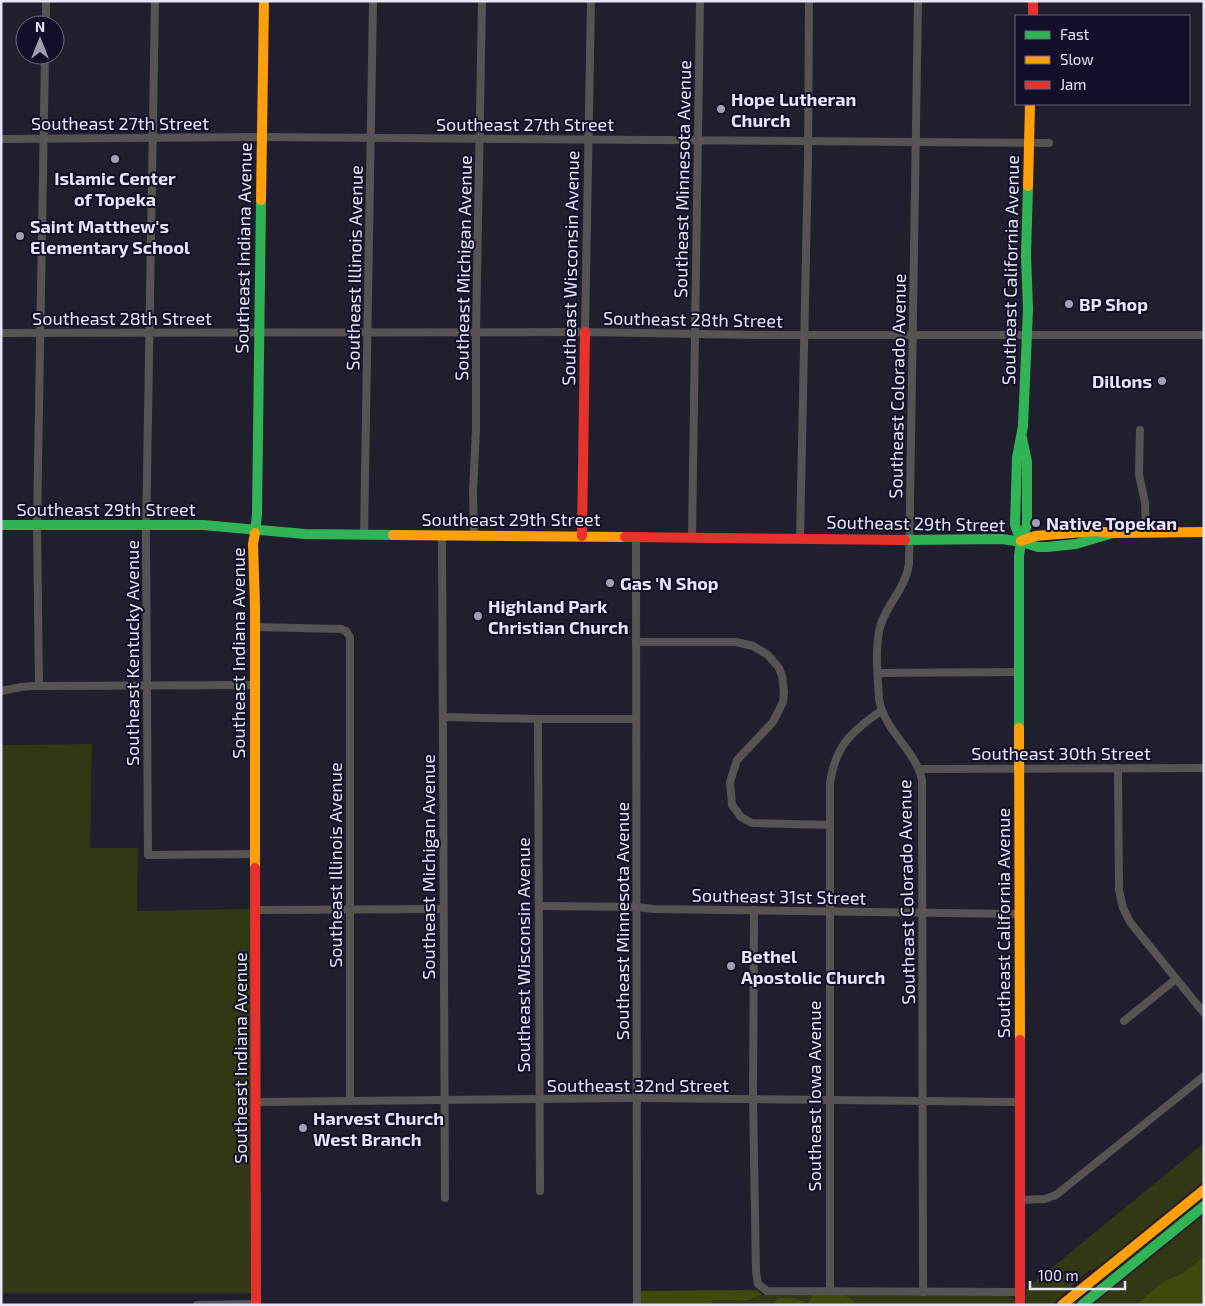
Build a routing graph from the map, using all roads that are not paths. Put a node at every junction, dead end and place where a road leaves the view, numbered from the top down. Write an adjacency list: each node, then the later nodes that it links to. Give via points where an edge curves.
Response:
1 (46, 1): 11 (street)
2 (155, 1): 16 (street, Southeast Kentucky Avenue)
3 (264, 1): 15 (main road, Southeast Indiana Avenue)
4 (373, 1): 17 (street, Southeast Illinois Avenue)
5 (482, 1): 20 (street, Southeast Michigan Avenue)
6 (591, 1): 21 (street, Southeast Wisconsin Avenue)
7 (700, 1): 22 (street, Southeast Minnesota Avenue)
8 (809, 1): 23 (street)
9 (918, 1): 24 (street, Southeast Colorado Avenue)
10 (1033, 1): 12 (main road)
11 (46, 15)
12 (1033, 15)
13 (46, 65): 19 (street)
14 (1030, 105): 25 (main road, Southeast California Avenue)
15 (261, 137): 16 (street, Southeast 27th Street); 17 (street, Southeast 27th Street); 28 (main road, Southeast Indiana Avenue)
16 (153, 138): 19 (street, Southeast 27th Street); 27 (street, Southeast Kentucky Avenue)
17 (371, 138): 20 (street, Southeast 27th Street); 29 (street, Southeast Illinois Avenue)
18 (1, 139): 19 (street, Southeast 27th Street)
19 (44, 139): 32 (street)
20 (480, 139): 21 (street, Southeast 27th Street); 33 (street, Southeast Michigan Avenue)
21 (588, 140): 22 (street, Southeast 27th Street); 30 (street, Southeast Wisconsin Avenue)
22 (698, 140): 23 (street, Southeast 27th Street); 35 (street, Southeast Minnesota Avenue)
23 (808, 141): 24 (street, Southeast 27th Street); 36 (street)
24 (916, 142): 25 (street, Southeast 27th Street); 37 (street, Southeast Colorado Avenue)
25 (1029, 143): 26 (street, Southeast 27th Street); 34 (main road, Southeast California Avenue)
26 (1049, 143)
27 (150, 332): 28 (street, Southeast 28th Street); 32 (street, Southeast 28th Street); 42 (street, Southeast Kentucky Avenue)
28 (258, 332): 29 (street, Southeast 28th Street); 43 (main road, Southeast Indiana Avenue)
29 (368, 332): 33 (street, Southeast 28th Street); 46 (street, Southeast Illinois Avenue)
30 (585, 332): 33 (street, Southeast 28th Street); 35 (street, Southeast 28th Street); 49 (main road, Southeast Wisconsin Avenue)
31 (1, 333): 32 (street, Southeast 28th Street)
32 (41, 333): 41 (street)
33 (476, 333): 48 (street, Southeast Michigan Avenue)
34 (1026, 334): 37 (street, Southeast 28th Street); 38 (street, Southeast 28th Street); 54 (main road, Southeast California Avenue, via 1022,438 1027,462 1027,525)
35 (695, 335): 36 (street, Southeast 28th Street); 51 (street, Southeast Minnesota Avenue)
36 (803, 335): 37 (street, Southeast 28th Street); 52 (street)
37 (914, 335): 53 (street, Southeast Colorado Avenue)
38 (1204, 335)
39 (1140, 430): 44 (street, via 1139,474)
40 (1, 525): 41 (main road, Southeast 29th Street)
41 (37, 525): 42 (main road, Southeast 29th Street); 60 (street)
42 (147, 525): 43 (main road, Southeast 29th Street, via 201,524); 61 (street, Southeast Kentucky Avenue)
43 (255, 529): 46 (main road, Southeast 29th Street); 55 (main road, Southeast Indiana Avenue)
44 (1146, 532): 45 (main road, Southeast 29th Street); 54 (main road, Southeast 29th Street, via 1113,533 1061,546 1035,547)
45 (1204, 532)
46 (364, 535): 47 (main road, Southeast 29th Street)
47 (442, 535): 48 (main road, Southeast 29th Street); 64 (street, Southeast Michigan Avenue)
48 (474, 536): 49 (main road, Southeast 29th Street)
49 (582, 536): 50 (main road, Southeast 29th Street)
50 (636, 537): 51 (main road, Southeast 29th Street); 56 (street, Southeast Minnesota Avenue)
51 (692, 537): 52 (main road, Southeast 29th Street)
52 (800, 538): 53 (main road, Southeast 29th Street)
53 (910, 538): 54 (main road, Southeast 29th Street); 58 (street, Southeast Colorado Avenue, via 905,579 881,625)
54 (1021, 541): 57 (main road, Southeast California Avenue)
55 (255, 627): 59 (main road, Southeast Indiana Avenue); 75 (street, Southeast Illinois Avenue, via 334,628 346,630 350,637)
56 (636, 642): 66 (street, Southeast Minnesota Avenue); 71 (street, via 736,642 753,646 768,655 782,676 783,702 773,722 737,760 730,782 732,804 740,816 752,823)
57 (1019, 672): 58 (street); 67 (main road, Southeast California Avenue)
58 (878, 673): 63 (street, Southeast Colorado Avenue)
59 (255, 685): 61 (street); 72 (main road, Southeast Indiana Avenue)
60 (39, 686): 61 (street); 62 (street)
61 (147, 686): 72 (street, Southeast Kentucky Avenue, via 148,855)
62 (1, 691)
63 (881, 711): 70 (street, Southeast Colorado Avenue); 71 (street, Southeast Iowa Avenue, via 852,733 838,752 830,783)
64 (443, 717): 65 (street); 76 (street, Southeast Michigan Avenue)
65 (538, 719): 66 (street); 73 (street, Southeast Wisconsin Avenue)
66 (636, 719): 74 (street, Southeast Minnesota Avenue)
67 (1019, 768): 68 (street, Southeast 30th Street); 70 (street, Southeast 30th Street); 81 (main road, Southeast California Avenue)
68 (1118, 768): 69 (street, Southeast 30th Street); 82 (street, via 1120,899 1130,922)
69 (1204, 768)
70 (919, 769): 80 (street, Southeast Colorado Avenue, via 922,780)
71 (830, 825): 79 (street, Southeast Iowa Avenue)
72 (255, 854): 77 (main road, Southeast Indiana Avenue)
73 (539, 906): 74 (street, Southeast 31st Street); 87 (street, Southeast Wisconsin Avenue)
74 (637, 907): 78 (street, Southeast 31st Street); 86 (street, Southeast Minnesota Avenue)
75 (350, 908): 76 (street); 77 (street); 90 (street, Southeast Illinois Avenue)
76 (444, 909): 91 (street, Southeast Michigan Avenue)
77 (256, 910): 93 (main road, Southeast Indiana Avenue)
78 (754, 910): 79 (street, Southeast 31st Street); 88 (street)
79 (829, 911): 80 (street, Southeast 31st Street); 89 (street, Southeast Iowa Avenue)
80 (922, 912): 81 (street, Southeast 31st Street); 92 (street, Southeast Colorado Avenue)
81 (1019, 914): 94 (main road, Southeast California Avenue)
82 (1176, 979): 83 (street); 84 (street)
83 (1204, 1013)
84 (1124, 1021)
85 (1204, 1076): 98 (street, via 1056,1195 1046,1199)
86 (637, 1098): 87 (street, Southeast 32nd Street); 88 (street, Southeast 32nd Street); 105 (street, Southeast Minnesota Avenue)
87 (540, 1100): 91 (street, Southeast 32nd Street); 96 (street, Southeast Wisconsin Avenue)
88 (753, 1100): 89 (street, Southeast 32nd Street); 100 (street, via 756,1280 767,1291)
89 (829, 1100): 92 (street, Southeast 32nd Street); 100 (street, Southeast Iowa Avenue)
90 (350, 1101): 91 (street, Southeast 32nd Street); 93 (street, Southeast 32nd Street)
91 (445, 1101): 97 (street, Southeast Michigan Avenue)
92 (923, 1101): 94 (street, Southeast 32nd Street); 101 (street, Southeast Colorado Avenue)
93 (257, 1102): 103 (main road, Southeast Indiana Avenue)
94 (1020, 1102): 98 (main road, Southeast California Avenue)
95 (1204, 1190): 107 (main road)
96 (540, 1191)
97 (445, 1198)
98 (1020, 1200): 102 (main road, Southeast California Avenue)
99 (1204, 1206): 108 (main road)
100 (830, 1291): 101 (street)
101 (923, 1292): 102 (street)
102 (1020, 1292): 106 (main road, Southeast California Avenue)
103 (256, 1304): 104 (street)
104 (197, 1305)
105 (636, 1305)
106 (1020, 1305)
107 (1062, 1305)
108 (1082, 1305)

